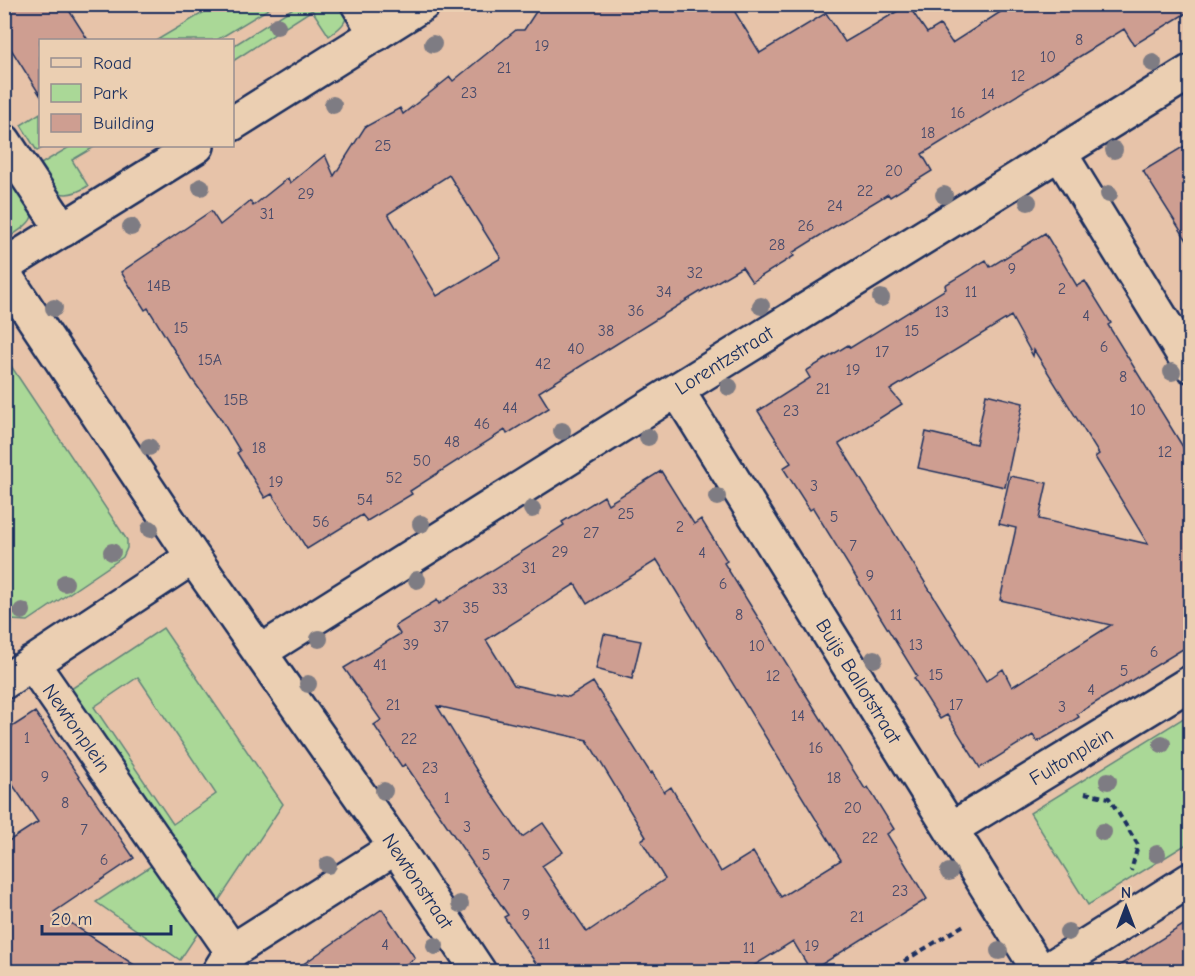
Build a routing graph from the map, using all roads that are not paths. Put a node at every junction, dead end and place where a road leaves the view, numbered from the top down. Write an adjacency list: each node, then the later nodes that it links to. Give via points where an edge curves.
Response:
1 (358, 4): 3 (street)
2 (423, 4): 3 (street)
3 (376, 34): 5 (street)
4 (1191, 72): 8 (street, Lorentzstraat)
5 (234, 123)
6 (4, 141): 9 (street)
7 (195, 147): 9 (street)
8 (1059, 152): 12 (street); 13 (street, Lorentzstraat)
9 (63, 230): 10 (street)
10 (4, 266)
11 (4, 274): 14 (street)
12 (1191, 365)
13 (676, 390): 15 (street, Lorentzstraat); 19 (street, Buijs Ballotstraat)
14 (193, 557): 15 (street); 16 (street, Newtonplein)
15 (260, 652): 20 (street, Newtonstraat)
16 (32, 663): 17 (street); 22 (street, Newtonplein)
17 (4, 682)
18 (1191, 683): 19 (street, Fultonplein)
19 (951, 829): 24 (street, Buijs Ballotstraat)
20 (396, 847): 22 (street); 23 (street, Newtonstraat)
21 (1191, 880): 24 (street)
22 (225, 961)
23 (479, 972)
24 (1042, 972)

